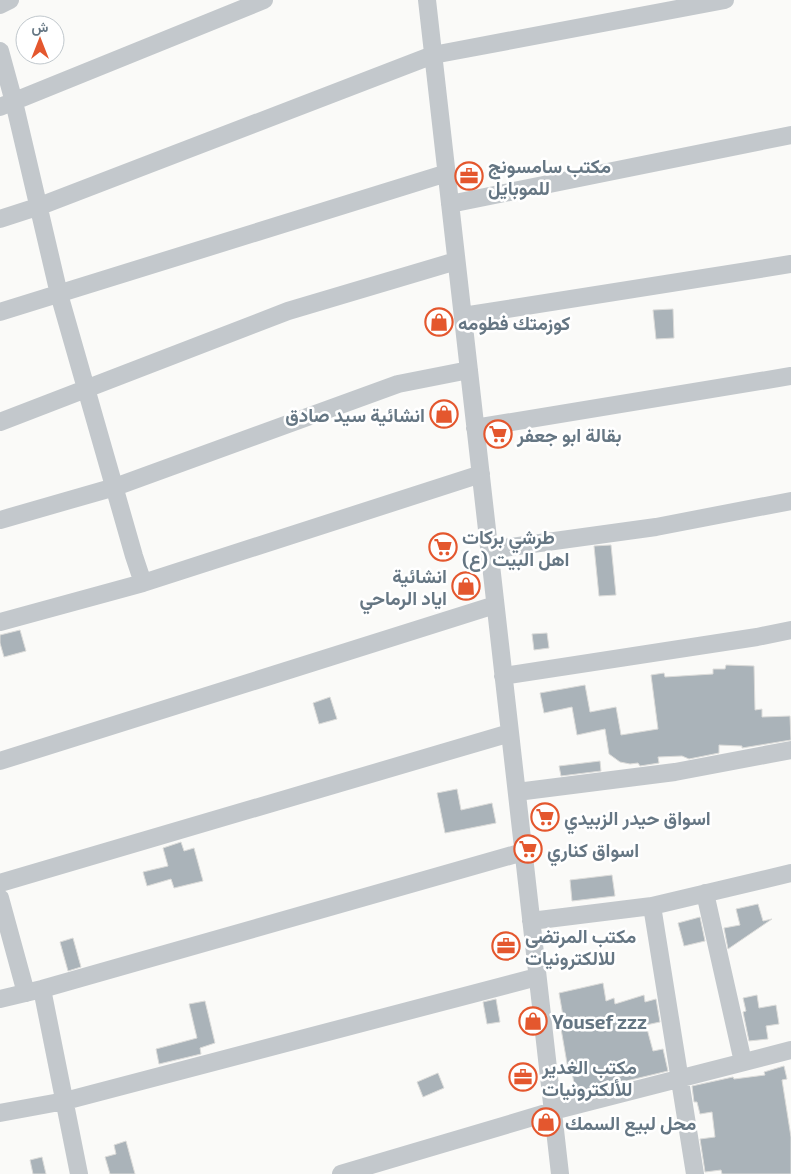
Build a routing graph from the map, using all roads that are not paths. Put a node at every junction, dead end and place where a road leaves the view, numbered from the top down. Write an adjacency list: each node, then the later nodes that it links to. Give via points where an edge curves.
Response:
1 (10, 0): 5 (street)
2 (264, 0): 8 (street)
3 (427, 0): 7 (street)
4 (725, 0): 7 (street)
5 (0, 5)
6 (0, 51): 8 (street)
7 (433, 55): 10 (street); 12 (street)
8 (7, 105): 12 (street)
9 (791, 135): 11 (street)
10 (446, 173): 11 (street); 16 (street)
11 (450, 204): 14 (street)
12 (40, 206): 13 (street); 16 (street)
13 (0, 219)
14 (456, 261): 18 (street); 21 (street, via 288,312)
15 (791, 264): 18 (street)
16 (60, 294): 17 (street); 21 (street)
17 (0, 312)
18 (463, 316): 19 (street)
19 (469, 370): 23 (street); 25 (street, via 398,384)
20 (791, 376): 23 (street)
21 (86, 389): 22 (street); 25 (street)
22 (0, 422)
23 (475, 428): 24 (street)
24 (481, 474): 28 (street); 29 (street)
25 (115, 487): 27 (street); 29 (street)
26 (791, 501): 28 (street, via 656,527)
27 (0, 520)
28 (489, 550): 30 (street)
29 (143, 582): 31 (street)
30 (495, 605): 33 (street); 36 (street)
31 (0, 622)
32 (791, 630): 33 (street)
33 (503, 676): 34 (street)
34 (510, 733): 37 (street); 40 (street)
35 (791, 750): 37 (street, via 675,772)
36 (0, 761)
37 (517, 792): 38 (street)
38 (524, 852): 44 (street); 46 (street)
39 (791, 873): 41 (street)
40 (0, 883)
41 (705, 893): 43 (street); 49 (street)
42 (0, 898): 46 (street)
43 (652, 906): 44 (street); 50 (street)
44 (531, 920): 45 (street)
45 (537, 977): 51 (street); 52 (street)
46 (34, 991): 47 (street); 51 (street)
47 (0, 999)
48 (791, 1050): 49 (street)
49 (743, 1062): 50 (street)
50 (680, 1079): 52 (street); 57 (street)
51 (65, 1101): 53 (street); 54 (street)
52 (553, 1111): 55 (street); 56 (street)
53 (0, 1113)
54 (79, 1174)
55 (340, 1174)
56 (560, 1174)
57 (696, 1174)

